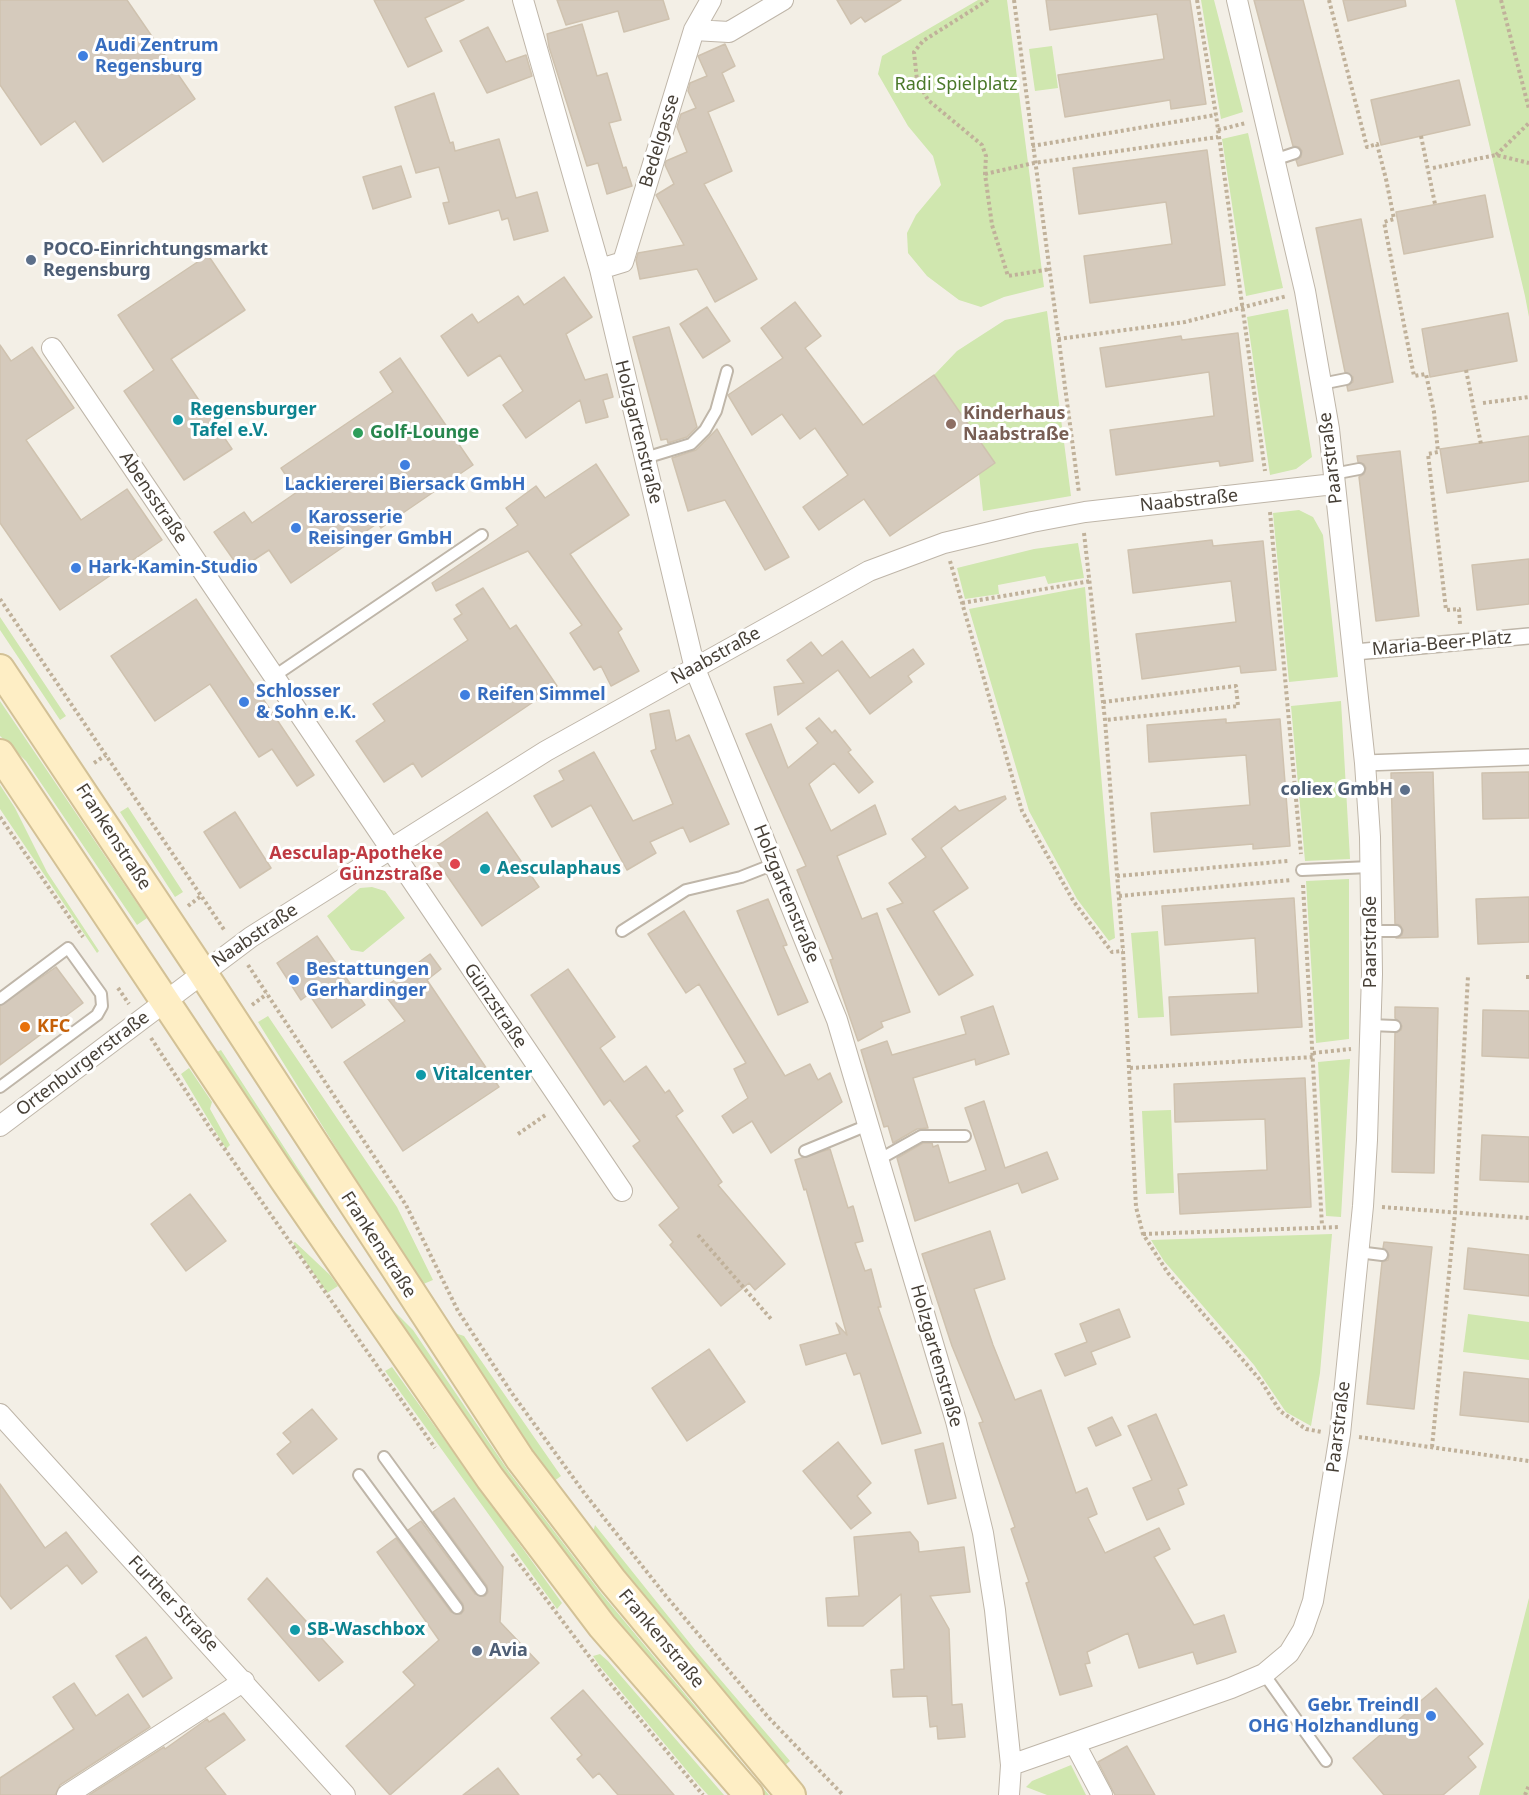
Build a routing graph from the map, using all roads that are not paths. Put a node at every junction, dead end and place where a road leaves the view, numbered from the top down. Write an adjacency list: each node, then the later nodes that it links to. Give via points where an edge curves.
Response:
1 (711, 0): 5 (street, Bedelgasse)
2 (783, 0): 5 (street, via 729,32)
3 (1237, 0): 7 (street, Paarstraße)
4 (525, 8): 8 (street, Holzgartenstraße)
5 (694, 30): 8 (street, Bedelgasse, via 623,262)
6 (1294, 153): 7 (lane)
7 (1274, 160): 12 (street, Paarstraße, via 1305,291)
8 (600, 269): 13 (street, Holzgartenstraße)
9 (52, 348): 21 (street, Abensstraße)
10 (727, 371): 13 (lane, via 716,411 705,430 691,444)
11 (1346, 379): 12 (lane)
12 (1321, 384): 15 (street, Paarstraße)
13 (645, 458): 20 (street, Holzgartenstraße)
14 (1359, 469): 15 (lane)
15 (1334, 479): 18 (street, Paarstraße); 20 (street, Naabstraße, via 1268,493 1082,513 944,543 869,571)
16 (482, 535): 21 (lane)
17 (1529, 636): 18 (street, Maria-Beer-Platz)
18 (1355, 652): 24 (street, Paarstraße)
19 (0, 669): 32 (main road, Frankenstraße)
20 (695, 669): 25 (street, Naabstraße, via 546,751); 26 (street, Holzgartenstraße)
21 (273, 677): 25 (street, Abensstraße)
22 (0, 754): 34 (main road, Frankenstraße)
23 (1529, 757): 24 (street)
24 (1365, 763): 28 (street, Paarstraße)
25 (389, 849): 32 (street, Naabstraße); 43 (street, Günzstraße)
26 (774, 864): 29 (lane, via 741,877 686,890); 38 (street, Holzgartenstraße, via 837,1020)
27 (1302, 865): 28 (lane)
28 (1370, 867): 30 (street, Paarstraße)
29 (622, 931)
30 (1371, 931): 31 (lane); 35 (street, Paarstraße)
31 (1396, 931)
32 (202, 972): 34 (street, Naabstraße); 59 (main road, Frankenstraße, via 520,1459 612,1580)
33 (0, 999): 37 (lane, via 68,948 101,994 102,1006 97,1015)
34 (165, 1000): 39 (street, Ortenburgerstraße); 58 (main road, Frankenstraße, via 496,1487 602,1626)
35 (1370, 1025): 36 (lane); 44 (street, Paarstraße)
36 (1395, 1026)
37 (0, 1087)
38 (868, 1125): 41 (lane); 42 (street, Holzgartenstraße)
39 (0, 1126)
40 (965, 1136): 42 (lane, via 921,1136)
41 (805, 1151)
42 (878, 1160): 55 (street, Holzgartenstraße, via 956,1421 983,1533)
43 (622, 1191)
44 (1358, 1252): 45 (lane); 51 (street, Paarstraße, via 1340,1434 1313,1601 1303,1630 1289,1653)
45 (1382, 1255)
46 (0, 1414): 52 (street, Further Straße)
47 (384, 1456): 49 (lane)
48 (359, 1475): 50 (lane)
49 (481, 1590)
50 (456, 1608)
51 (1264, 1674): 53 (street, Paarstraße); 54 (lane)
52 (244, 1681): 56 (street); 57 (street, Further Straße)
53 (1075, 1744): 55 (street, Paarstraße); 61 (street)
54 (1326, 1761)
55 (1011, 1765): 60 (street, Holzgartenstraße)
56 (67, 1795)
57 (345, 1795)
58 (749, 1795)
59 (791, 1795)
60 (1009, 1795)
61 (1102, 1795)

